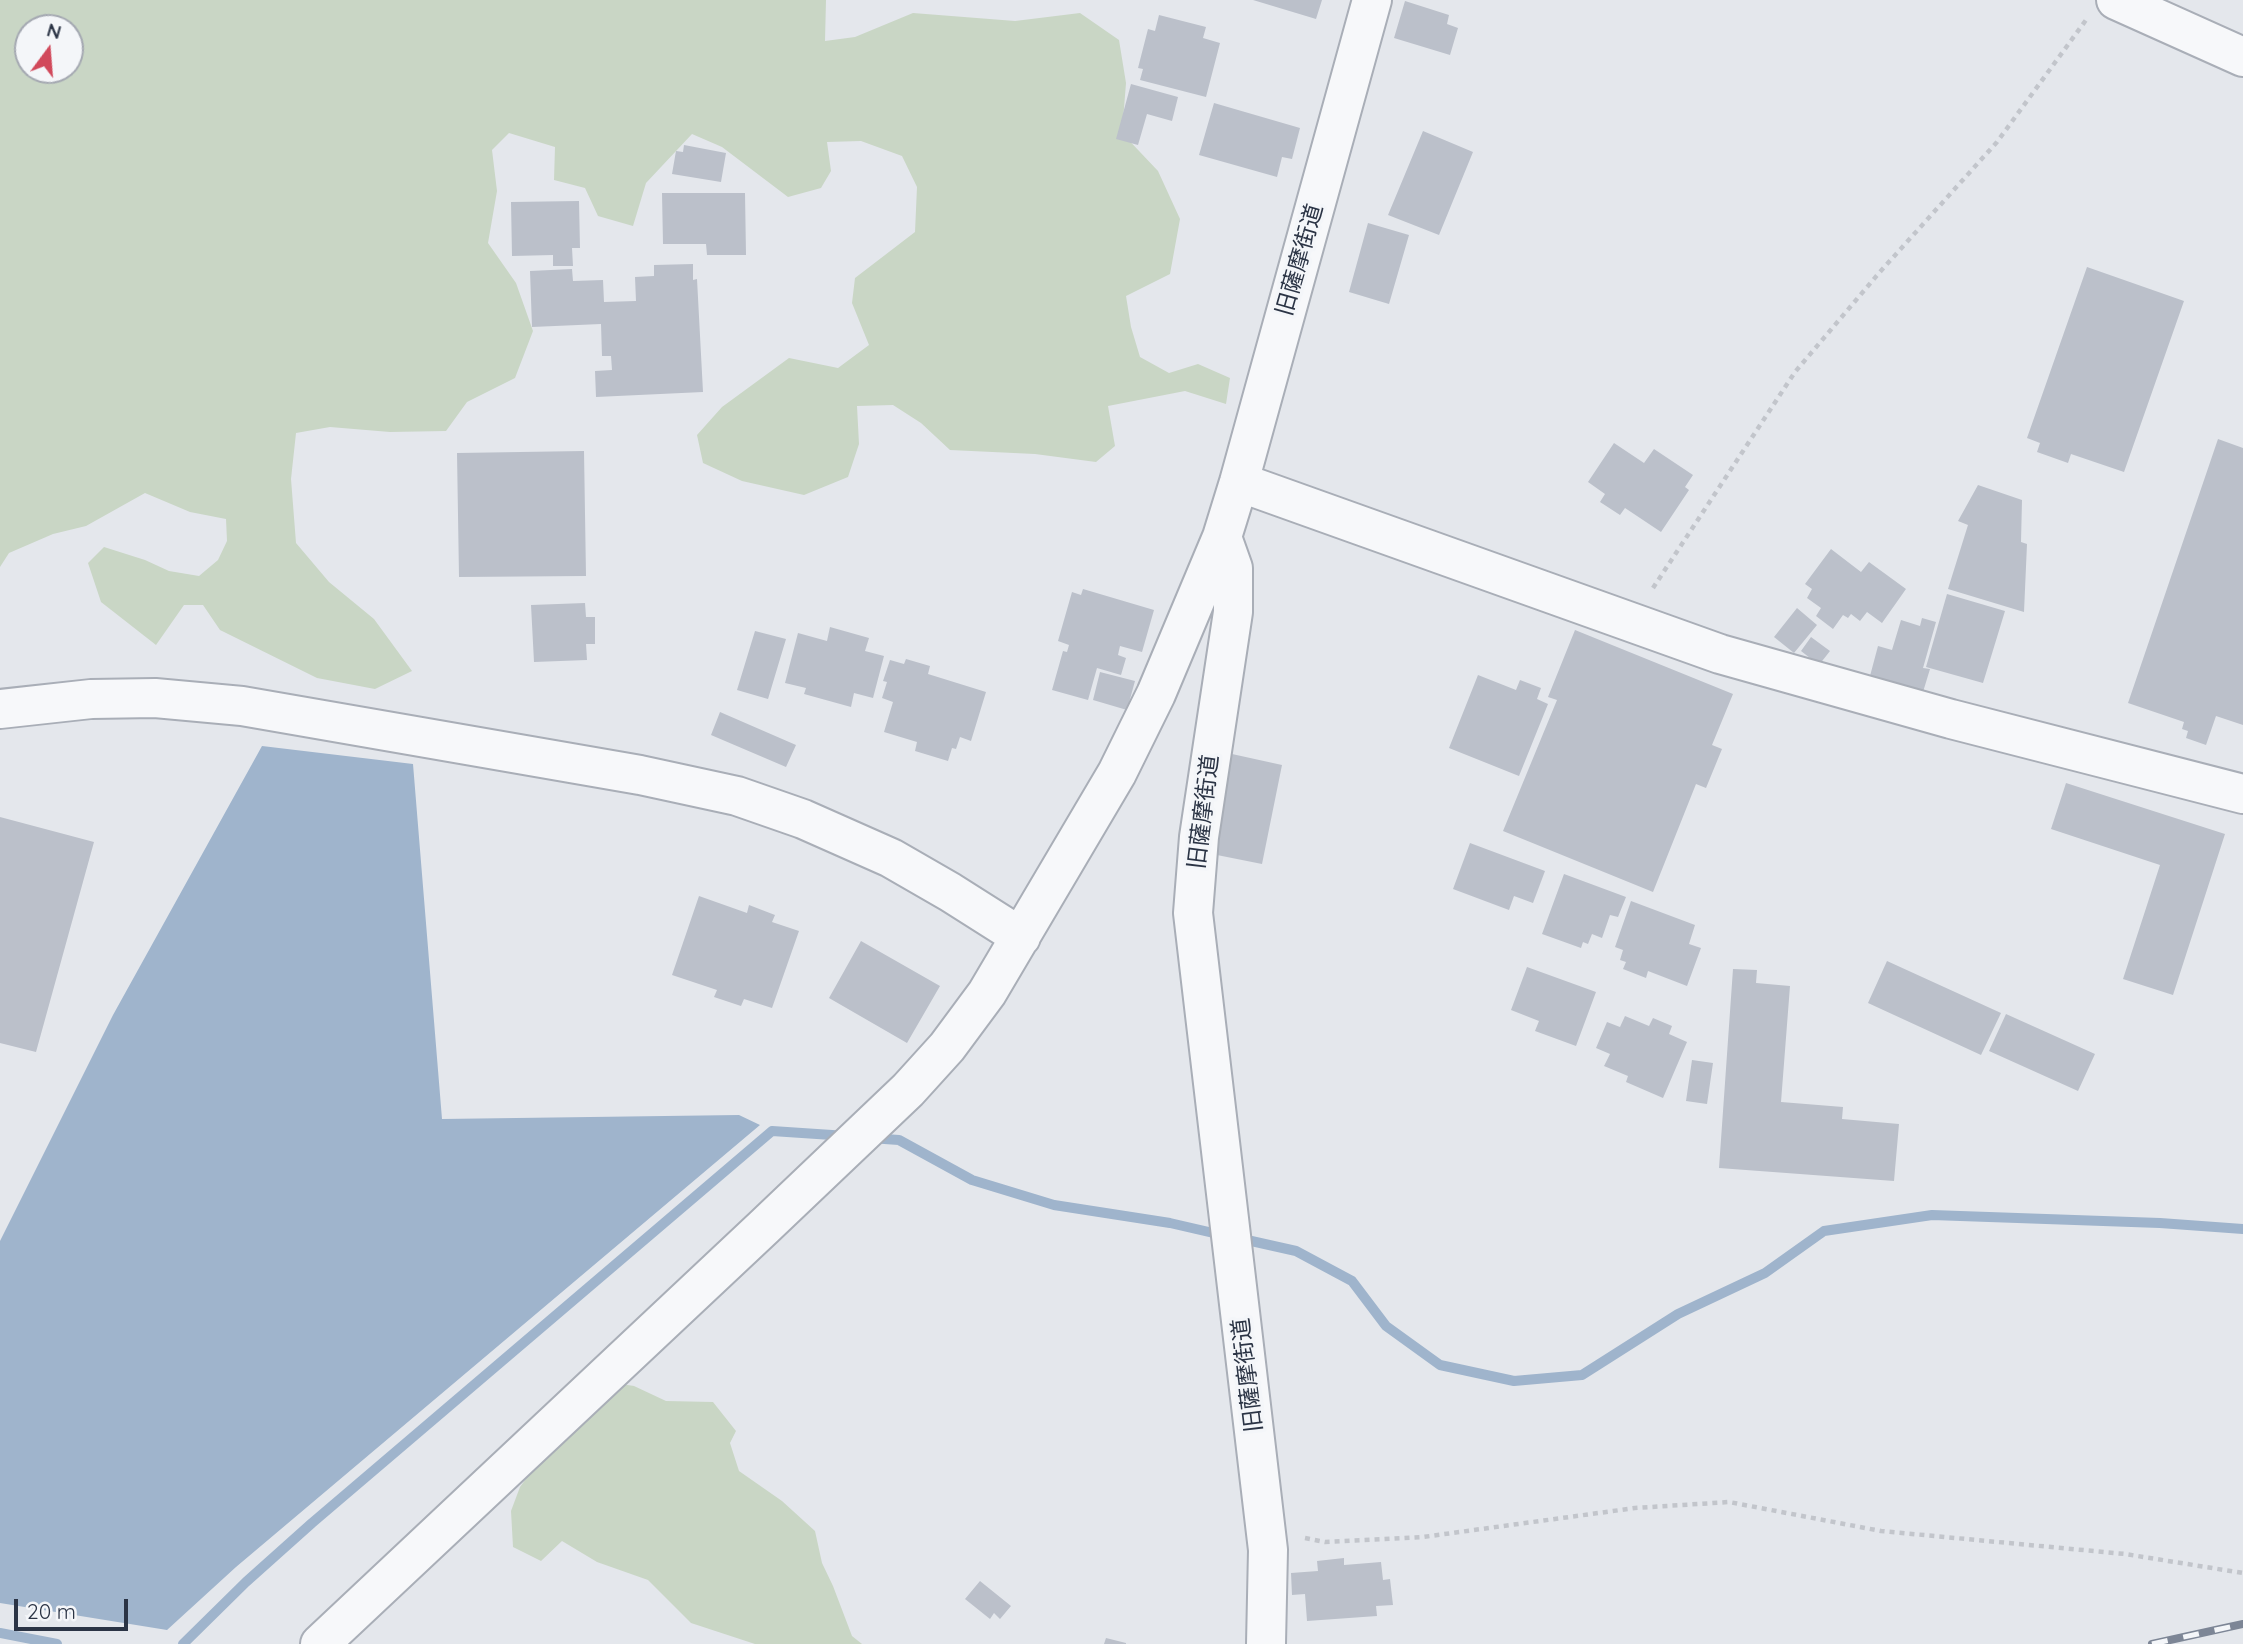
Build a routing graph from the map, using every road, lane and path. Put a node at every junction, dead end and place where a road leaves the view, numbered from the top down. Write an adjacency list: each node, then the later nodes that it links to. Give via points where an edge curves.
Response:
1 (1372, 0): 4 (street, 旧薩摩街道)
2 (2105, 5): 3 (street); 6 (path, via 1997,142 1795,372)
3 (2243, 57)
4 (1239, 482): 5 (street, 旧薩摩街道); 6 (street)
5 (1222, 537): 9 (street, via 1156,694 1117,773); 10 (street, 旧薩摩街道, via 1233,568 1233,612 1199,836 1193,913)
6 (1630, 622): 8 (street, via 1732,658)
7 (0, 709): 9 (street, via 90,699 155,698 242,706 737,796 891,858)
8 (2243, 794)
9 (1021, 937): 12 (street, via 987,993 908,1090)
10 (1266, 1531): 11 (path, via 1325,1542 1423,1537 1635,1508 1729,1502 1881,1531 2124,1554); 13 (street, 旧薩摩街道)
11 (2243, 1573)
12 (323, 1641)
13 (1266, 1644)

